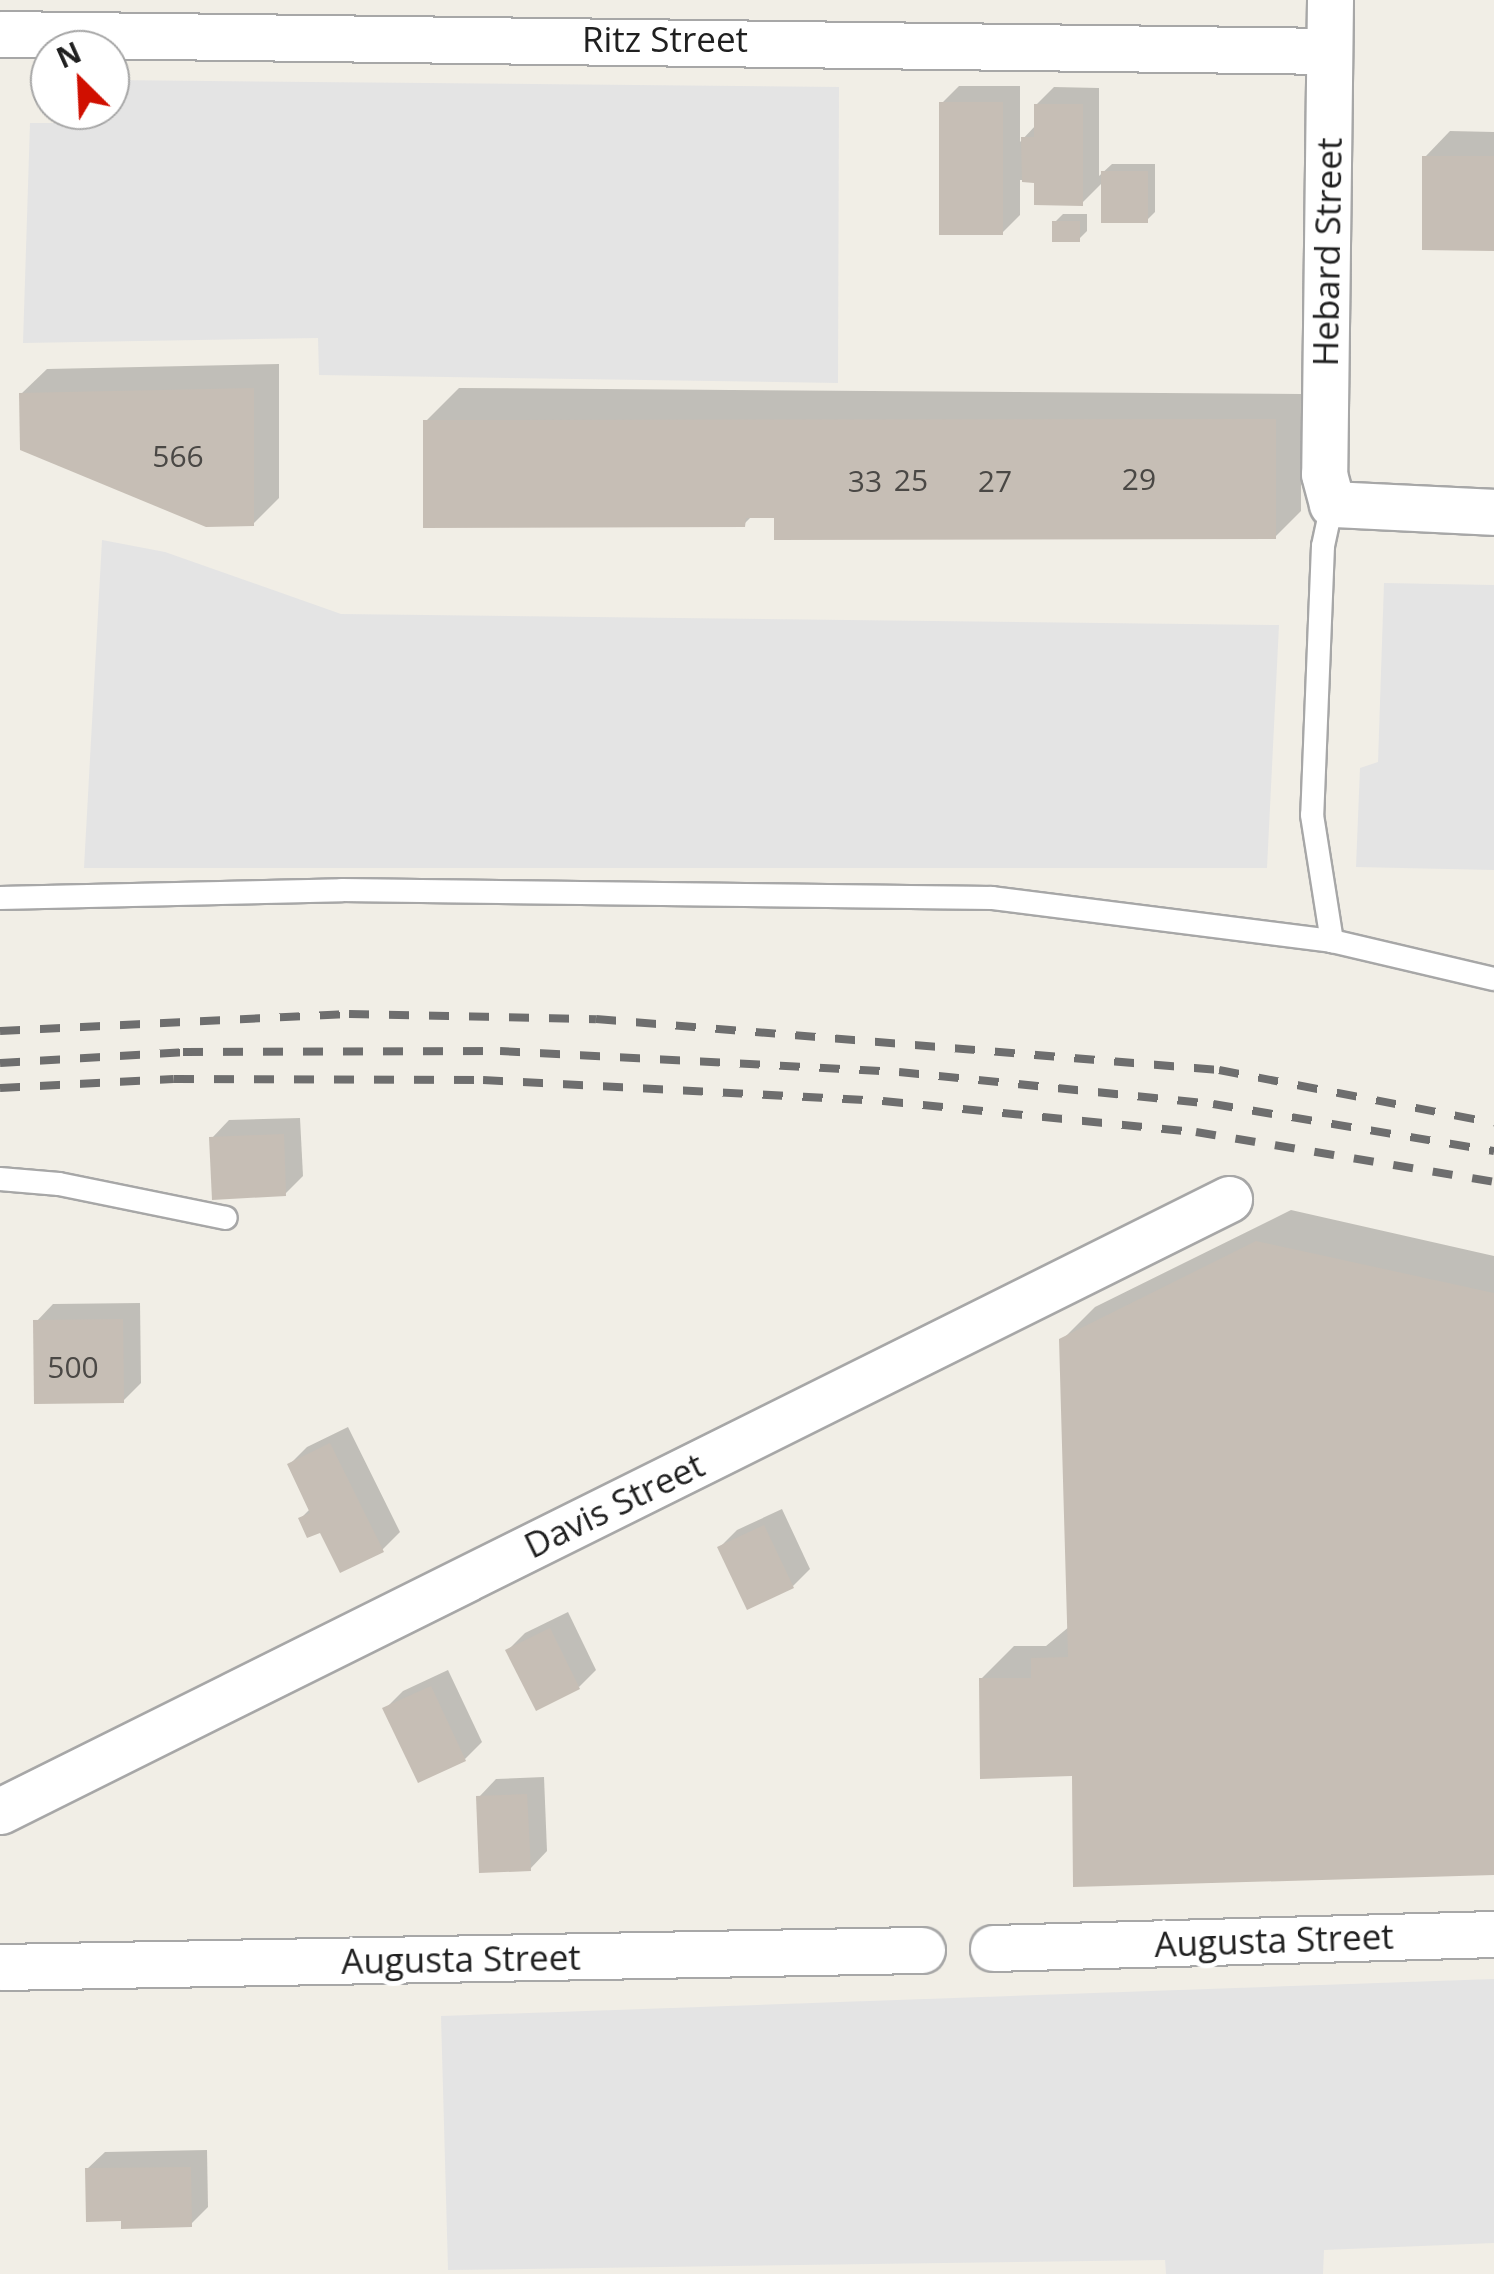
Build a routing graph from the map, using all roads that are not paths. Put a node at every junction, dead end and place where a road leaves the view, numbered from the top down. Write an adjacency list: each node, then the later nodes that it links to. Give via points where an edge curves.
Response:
1 (1330, 0): 3 (street, Hebard Street)
2 (0, 34): 3 (street, Ritz Street)
3 (1330, 51): 4 (street, Hebard Street, via 1324,474)
4 (1332, 504): 5 (street); 7 (lane, via 1323,546 1312,815)
5 (1494, 512)
6 (0, 898): 7 (lane, via 342,890 992,898)
7 (1332, 942): 8 (lane)
8 (1494, 979)
9 (0, 1179): 11 (lane)
10 (1229, 1199): 12 (street, Davis Street)
11 (226, 1218)
12 (0, 1810)
13 (1494, 1934): 14 (street, Augusta Street)
14 (993, 1948)
15 (922, 1950): 16 (street, Augusta Street)
16 (0, 1968)

